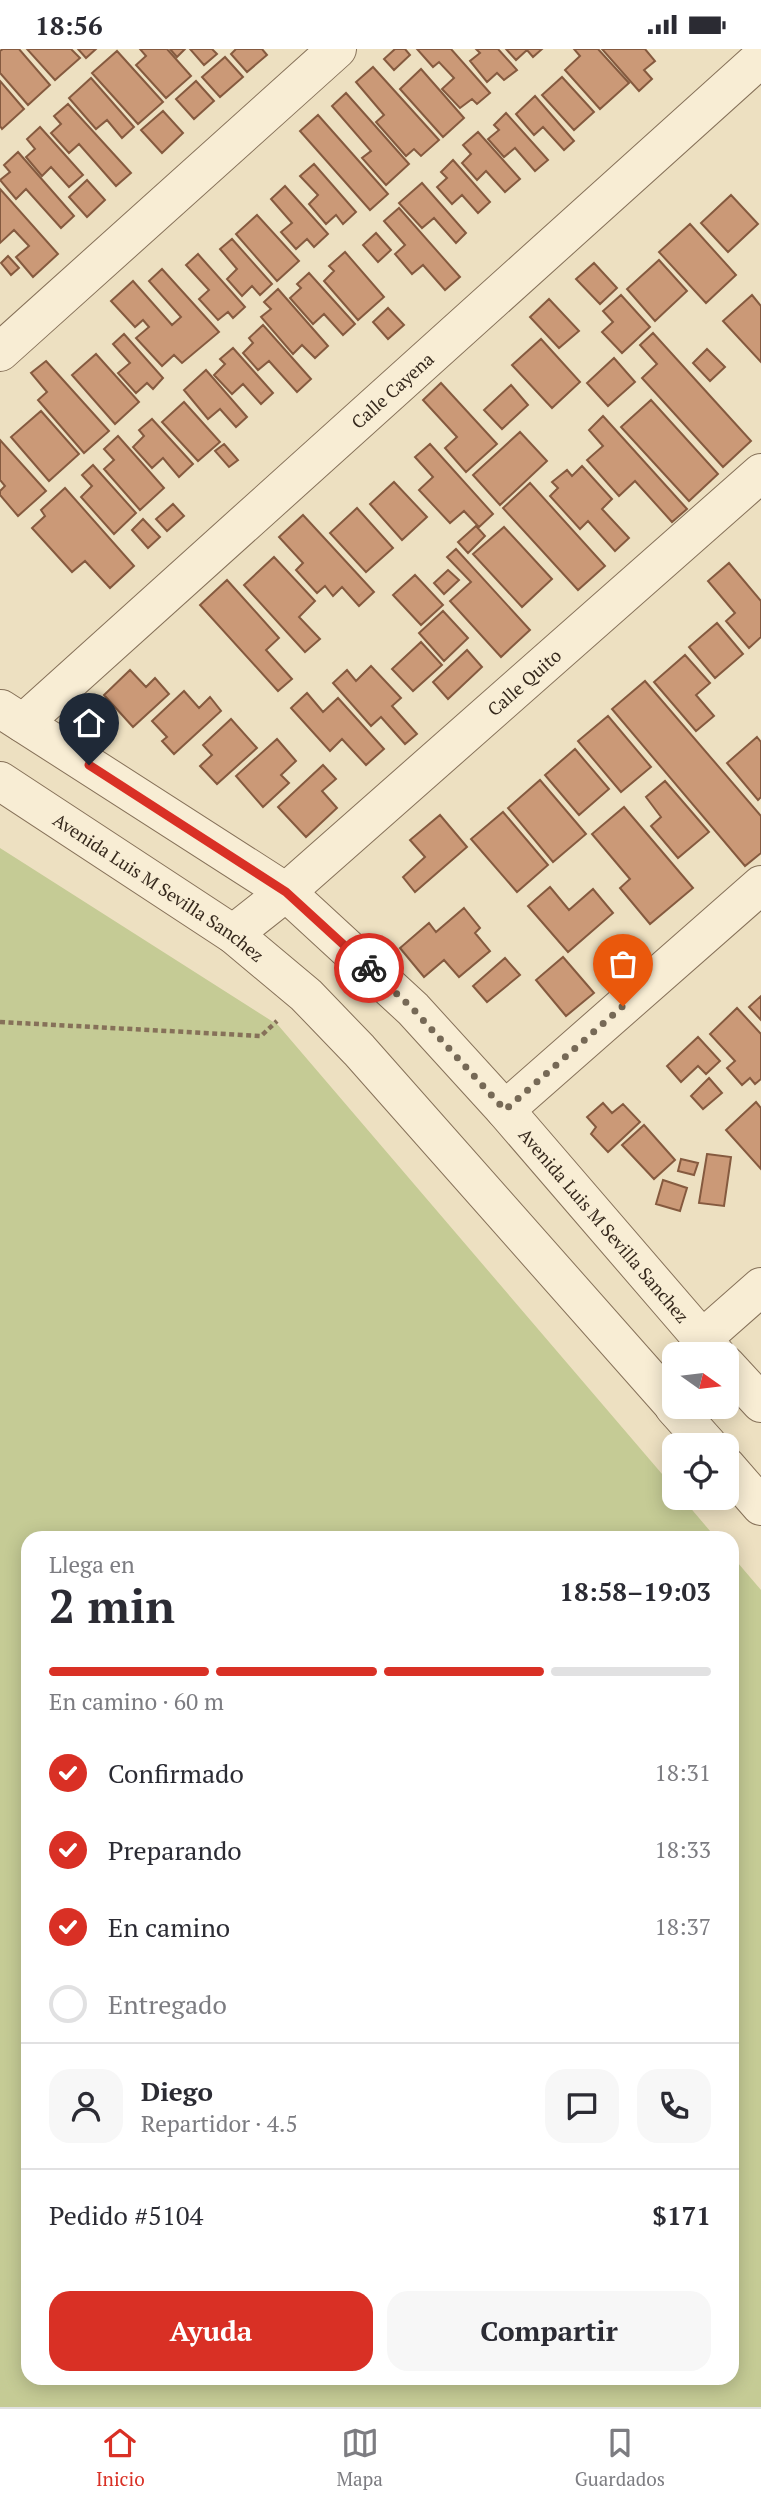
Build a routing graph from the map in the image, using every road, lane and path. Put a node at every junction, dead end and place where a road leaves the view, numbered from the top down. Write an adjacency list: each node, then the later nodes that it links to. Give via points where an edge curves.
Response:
1 (337, 49): 3 (street)
2 (761, 58): 5 (street, Calle Cayena)
3 (0, 352)
4 (761, 473): 8 (street, Calle Quito)
5 (11, 715): 8 (street, Avenida Luis M Sevilla Sanchez)
6 (0, 781): 9 (street, Avenida Luis M Sevilla Sanchez)
7 (761, 885): 12 (street)
8 (286, 892): 9 (street, Calle Quito); 12 (street, Avenida Luis M Sevilla Sanchez, via 413,1009)
9 (233, 934): 10 (street, Avenida Luis M Sevilla Sanchez)
10 (306, 995): 11 (path, via 261,1036); 17 (street, Avenida Luis M Sevilla Sanchez)
11 (0, 1022)
12 (505, 1110): 14 (street, Avenida Luis M Sevilla Sanchez)
13 (761, 1287): 15 (street)
14 (705, 1342)
15 (723, 1342)
16 (739, 1379): 18 (street, Avenida Luis M Sevilla Sanchez)
17 (662, 1393)
18 (761, 1403)
19 (685, 1419): 20 (street, Avenida Luis M Sevilla Sanchez)
20 (697, 1433)
21 (739, 1481): 22 (street)
22 (761, 1506)

